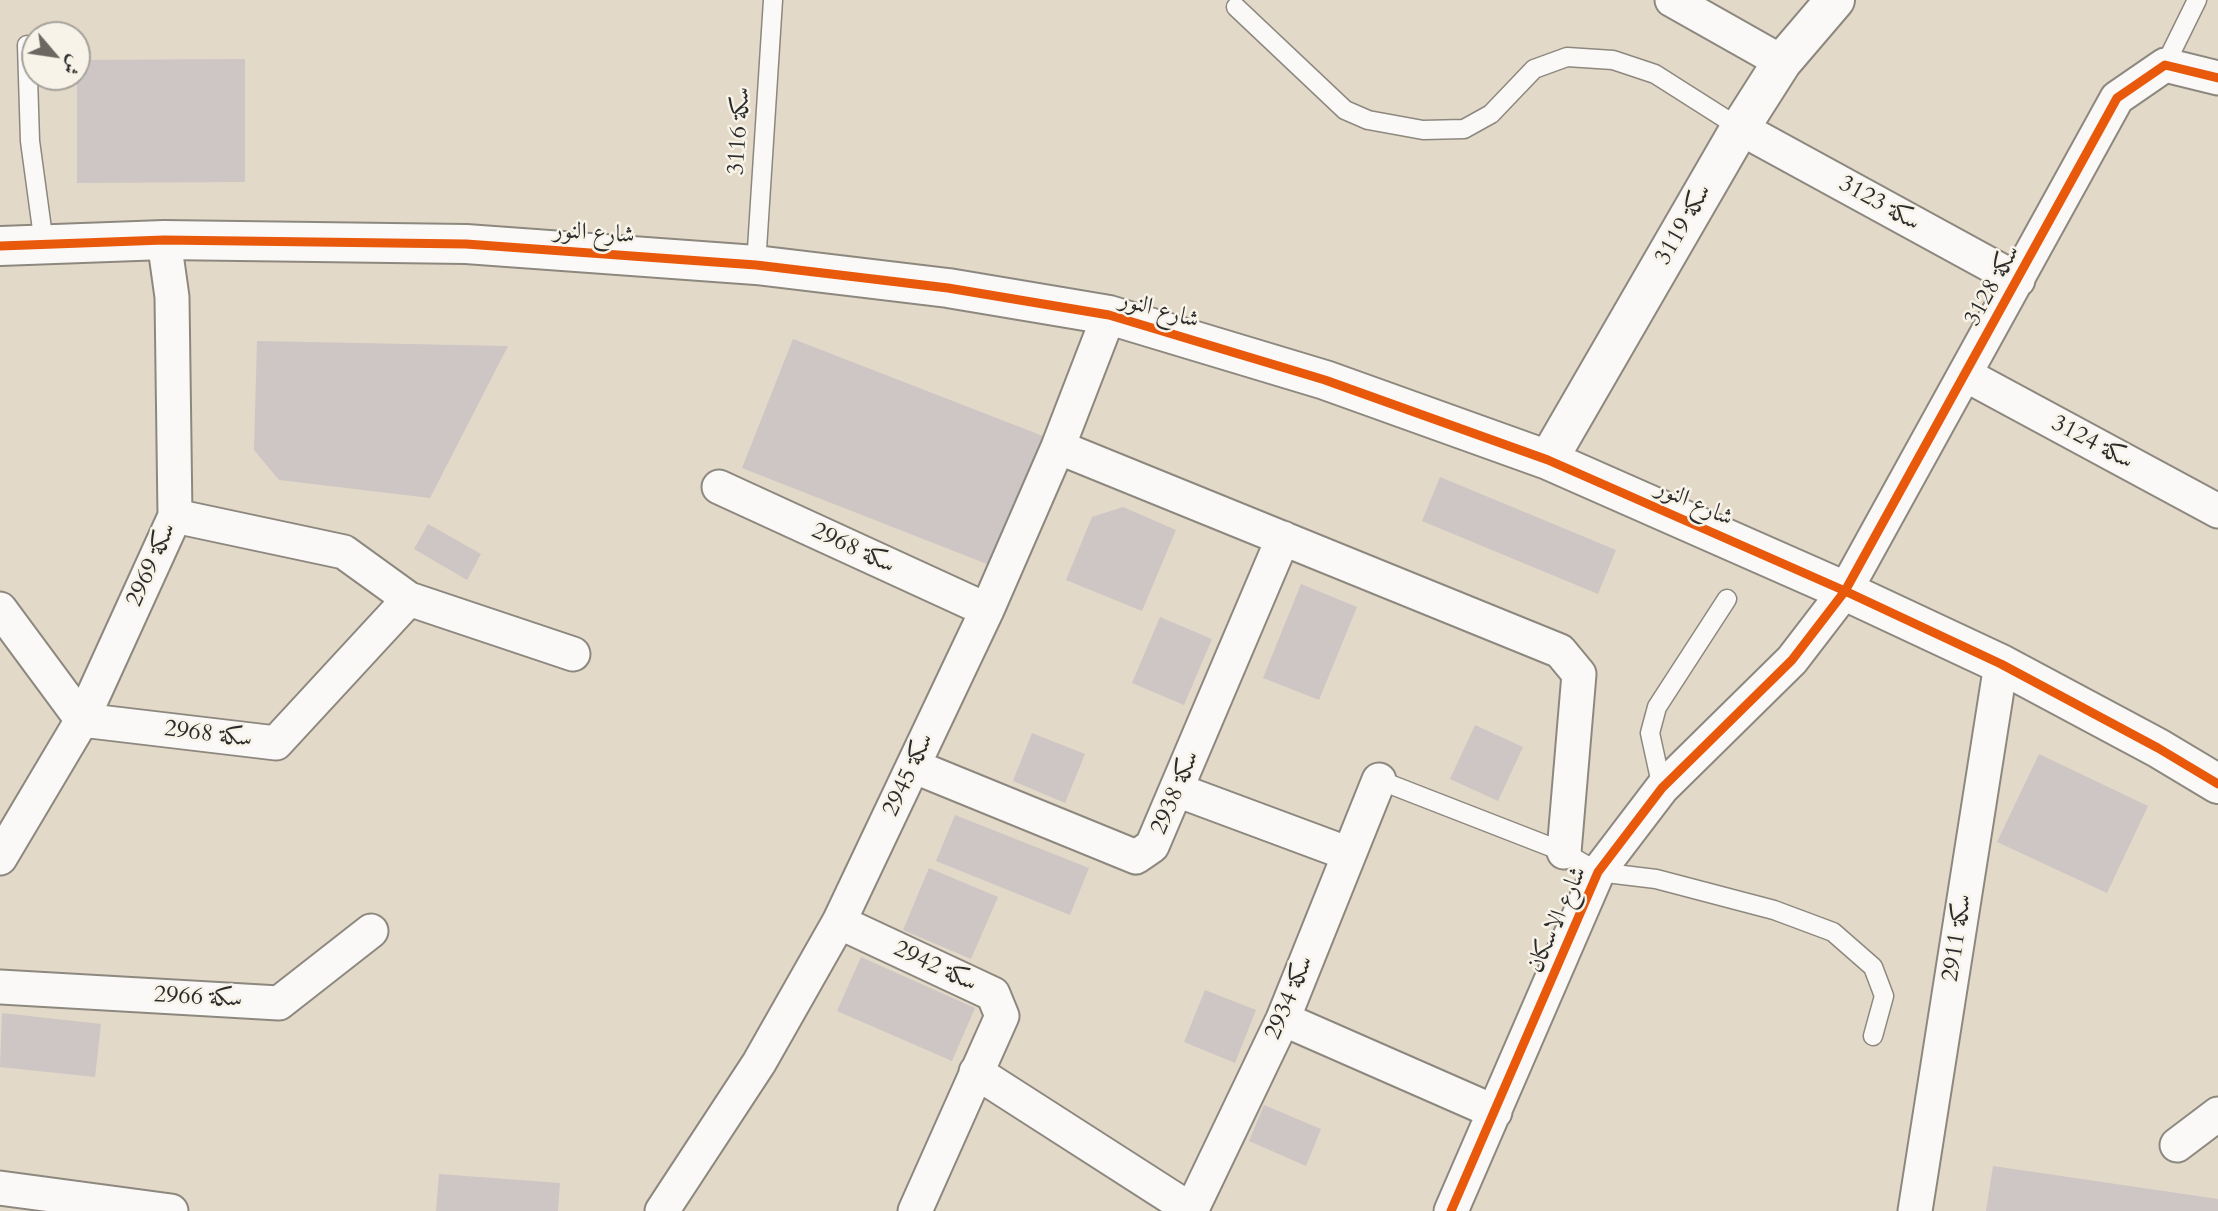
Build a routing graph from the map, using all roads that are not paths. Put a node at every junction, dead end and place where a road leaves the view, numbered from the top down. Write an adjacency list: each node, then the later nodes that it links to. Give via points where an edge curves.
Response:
1 (773, 0): 14 (lane, سكة 3116)
2 (1672, 0): 6 (street)
3 (1835, 0): 6 (street, سكة 3119)
4 (2197, 0): 7 (lane)
5 (1236, 7): 10 (lane, via 1345,110 1368,120 1423,130 1464,129 1491,114 1534,69 1567,57 1613,60 1655,74)
6 (1782, 62): 10 (street, سكة 3119)
7 (2165, 65): 8 (street); 15 (street, سكة 3128, via 2117,98)
8 (2218, 78)
9 (28, 91): 12 (lane, via 30,141)
10 (1740, 128): 15 (street, سكة 3123); 19 (street, سكة 3119)
11 (164, 240): 12 (street, شارع النور); 14 (street, شارع النور, via 466,244); 22 (street, سكة 2969, via 172,297)
12 (44, 244): 13 (street, شارع النور)
13 (0, 246)
14 (756, 265): 16 (street, شارع النور, via 948,288)
15 (2018, 280): 17 (street, سكة 3128)
16 (1109, 315): 18 (street, سكة 2945); 19 (street, شارع النور, via 1325,380)
17 (1966, 375): 21 (street, سكة 3124); 24 (street, سكة 3128)
18 (1058, 447): 23 (street); 28 (street, سكة 2945)
19 (1548, 460): 24 (street, شارع النور)
20 (719, 487): 28 (street, سكة 2968)
21 (2218, 511)
22 (175, 516): 25 (street, via 344,552); 31 (street, سكة 2969)
23 (1283, 538): 36 (street, سكة 2938); 37 (street, via 1560,651 1578,674)
24 (1846, 591): 30 (street, شارع النور); 35 (street, شارع الاسكان, via 1792,660)
25 (409, 599): 29 (street); 31 (street, سكة 2968, via 276,743)
26 (1727, 599): 35 (lane, via 1657,708 1650,733)
27 (0, 609): 31 (street)
28 (986, 610): 32 (street, سكة 2945)
29 (573, 654)
30 (2001, 664): 34 (street, شارع النور); 56 (street, سكة 2911)
31 (82, 720): 39 (street, سكة 2969)
32 (914, 766): 36 (street, سكة 2938, via 1136,858 1152,846); 41 (street, سكة 2945)
33 (1379, 780): 37 (lane); 38 (street, سكة 2934)
34 (2218, 784)
35 (1662, 788): 40 (street, شارع الاسكان)
36 (1177, 790): 38 (street)
37 (1564, 852): 40 (lane)
38 (1349, 854): 44 (street, سكة 2934)
39 (0, 858)
40 (1598, 872): 45 (lane, via 1656,879 1774,910 1833,932 1873,967 1884,996); 47 (street, شارع الاسكان)
41 (839, 922): 46 (street, سكة 2942, via 993,994 1002,1016); 53 (street, سكة 2945, via 759,1063)
42 (371, 931): 43 (street, سكة 2966, via 279,1003)
43 (0, 987)
44 (1283, 1019): 47 (street); 51 (street, سكة 2934)
45 (1873, 1036)
46 (976, 1072): 51 (street); 54 (street, سكة 2942)
47 (1495, 1112): 55 (street, شارع الاسكان)
48 (2218, 1114): 49 (street)
49 (2177, 1145)
50 (0, 1188): 52 (street)
51 (1191, 1210)
52 (170, 1211)
53 (662, 1211)
54 (915, 1211)
55 (1451, 1211)
56 (1915, 1211)

